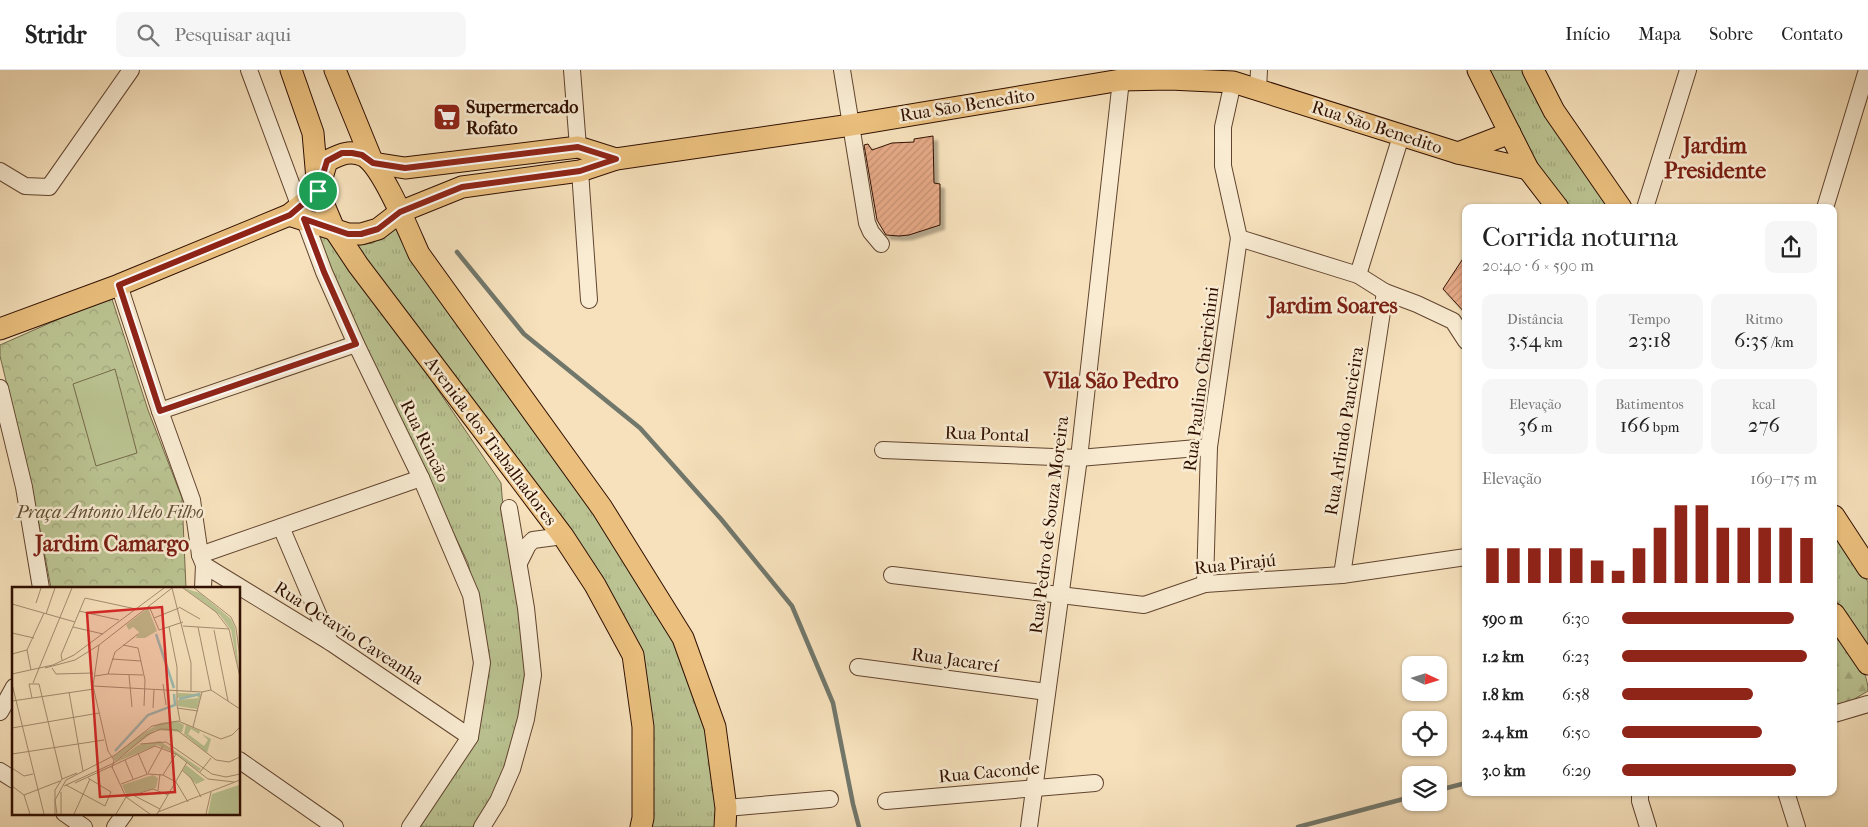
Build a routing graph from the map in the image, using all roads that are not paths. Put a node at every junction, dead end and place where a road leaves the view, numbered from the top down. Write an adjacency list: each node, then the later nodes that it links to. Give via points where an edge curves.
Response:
1 (131, 70): 23 (street, via 50,187 25,186)
2 (249, 70): 31 (street, Rua Rincão)
3 (291, 70): 25 (main road, Avenida dos Trabalhadores, via 313,133)
4 (335, 70): 21 (main road)
5 (572, 70): 18 (street)
6 (842, 70): 15 (street)
7 (1478, 70): 16 (main road)
8 (1533, 70): 27 (main road, via 1554,111)
9 (1688, 70): 28 (street)
10 (1867, 70): 29 (street)
11 (1094, 77): 13 (main road, Rua São Benedito); 15 (main road, Rua São Benedito)
12 (1259, 79): 14 (main road, Rua São Benedito); 17 (main road, Rua São Benedito)
13 (1121, 80): 14 (main road, Rua São Benedito); 46 (street, Rua Pedro de Souza Moreira)
14 (1233, 82): 33 (street, via 1222,127 1223,166)
15 (850, 125): 20 (main road, Rua São Benedito); 34 (street, via 867,223)
16 (1510, 133): 19 (main road, Rua São Benedito); 22 (main road)
17 (1401, 136): 19 (main road, Rua São Benedito); 35 (street)
18 (578, 147): 20 (main road, Rua São Benedito); 21 (main road, Rua São Benedito, via 405,168); 24 (main road)
19 (1458, 153): 22 (main road, Rua São Benedito)
20 (616, 159): 24 (main road, Rua São Benedito)
21 (373, 163): 25 (main road, via 362,155 342,153 327,161); 30 (main road)
22 (1528, 169): 26 (main road)
23 (0, 171)
24 (571, 172): 30 (main road, Rua São Benedito, via 462,187); 38 (street)
25 (318, 191): 31 (main road); 32 (main road, Avenida dos Trabalhadores)
26 (1555, 204)
27 (1618, 204)
28 (1646, 204)
29 (1825, 204)
30 (400, 212): 32 (main road, via 378,229 361,234); 83 (main road, via 419,254 602,508 683,638 716,727)
31 (298, 214): 32 (main road); 36 (main road); 41 (street, Rua Rincão)
32 (334, 229): 51 (main road, Avenida dos Trabalhadores)
33 (1240, 238): 35 (street); 44 (street, Rua Paulino Chierichini)
34 (881, 244)
35 (1358, 275): 37 (street)
36 (119, 285): 39 (main road); 43 (street)
37 (1385, 292): 40 (street, via 1453,321); 56 (street, Rua Arlindo Pancieira)
38 (589, 300)
39 (0, 329)
40 (1462, 335)
41 (356, 344): 43 (street); 47 (street, Rua Rincão)
42 (1, 397): 59 (street, via 24,487)
43 (160, 411): 53 (street, via 192,500)
44 (1208, 447): 46 (street, Rua Pontal); 58 (street, Rua Paulino Chierichini)
45 (883, 450): 46 (street, Rua Pontal)
46 (1079, 458): 61 (street, Rua Pedro de Souza Moreira)
47 (421, 478): 50 (street); 71 (street, Rua Rincão, via 471,595 482,663)
48 (509, 508): 54 (street)
49 (1837, 520): 55 (main road)
50 (281, 527): 53 (street); 63 (street)
51 (563, 536): 54 (street, via 533,540); 89 (main road, Avenida dos Trabalhadores, via 595,584 633,655 643,727)
52 (1462, 558): 56 (street, Rua Pirajú)
53 (202, 560): 60 (street); 63 (street, Rua Octavio Caveanha)
54 (519, 563): 88 (street, via 533,675 526,718 512,769)
55 (1867, 563)
56 (1342, 575): 58 (street, Rua Pirajú)
57 (892, 576): 61 (street, Rua Pirajú)
58 (1205, 584): 61 (street, Rua Pirajú, via 1144,605)
59 (41, 587)
60 (203, 587)
61 (1060, 594): 67 (street, Rua Pedro de Souza Moreira)
62 (1837, 618): 64 (main road)
63 (330, 642): 71 (street, Rua Octavio Caveanha)
64 (1868, 664)
65 (858, 667): 67 (street, Rua Jacareí)
66 (12, 691): 69 (street)
67 (1047, 692): 76 (street, Rua Pedro de Souza Moreira)
68 (1868, 704): 70 (street)
69 (0, 712)
70 (1837, 713)
71 (470, 737): 87 (street, Rua Rincão)
72 (240, 761): 86 (street)
73 (0, 771): 74 (street)
74 (12, 779)
75 (1095, 783): 76 (street, Rua Caconde)
76 (1034, 788): 80 (street, Rua Caconde); 90 (street, Rua Pedro de Souza Moreira)
77 (1640, 796): 91 (street)
78 (1787, 796): 92 (street)
79 (830, 799): 83 (street)
80 (886, 801)
81 (65, 814): 84 (street)
82 (124, 814): 85 (street)
83 (725, 817)
84 (84, 827)
85 (115, 827)
86 (334, 827)
87 (410, 827)
88 (482, 827)
89 (641, 827)
90 (1029, 827)
91 (1648, 827)
92 (1797, 827)

